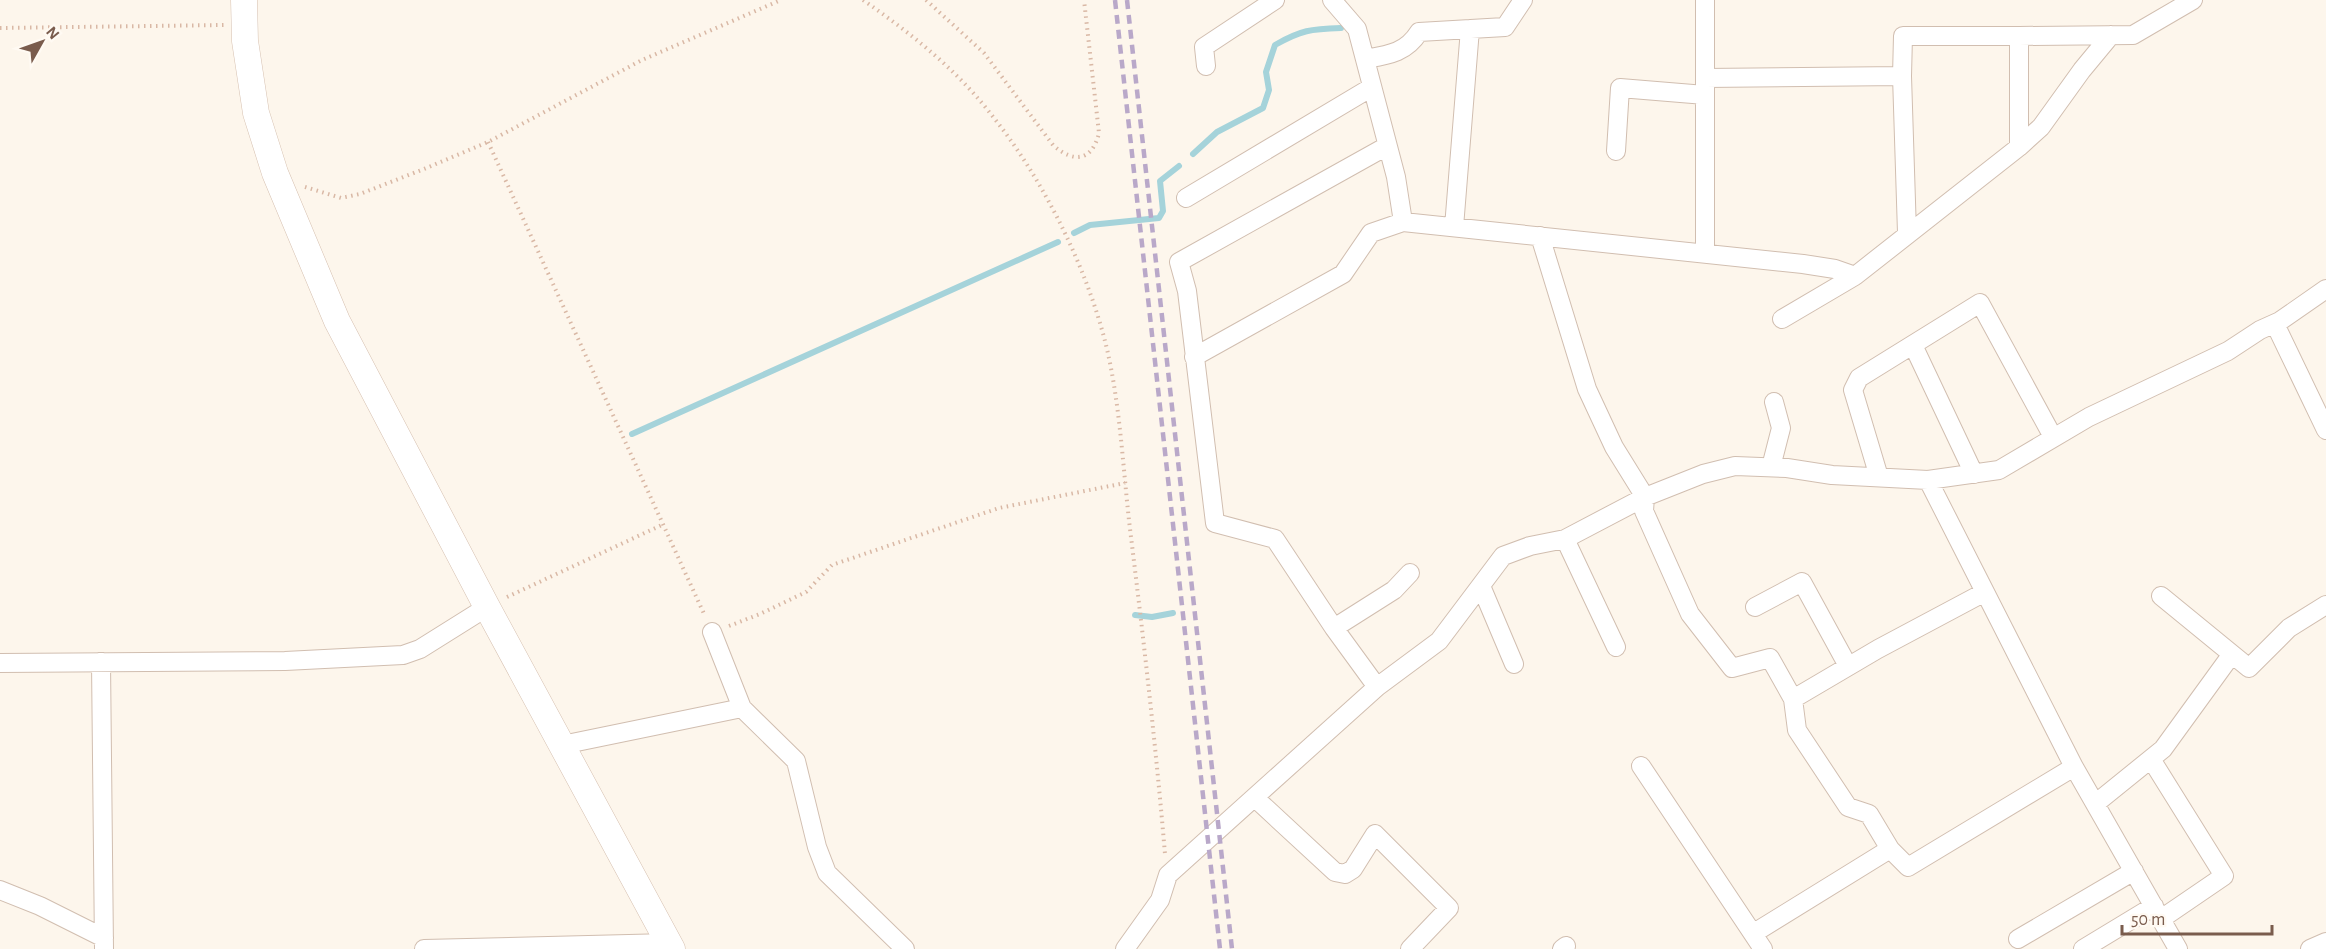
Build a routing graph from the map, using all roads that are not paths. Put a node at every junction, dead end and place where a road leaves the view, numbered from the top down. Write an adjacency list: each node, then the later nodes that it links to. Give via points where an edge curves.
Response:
1 (1275, 0): 11 (street, via 1204,47)
2 (1332, 0): 10 (street, via 1357,29)
3 (1523, 0): 7 (street, via 1506,27)
4 (1705, 0): 14 (street)
5 (2193, 0): 8 (street, via 2133,34)
6 (244, 12): 44 (street, via 256,113 275,173 337,321)
7 (1470, 28): 10 (street, via 1419,32 1412,44 1396,54); 20 (street)
8 (2112, 35): 9 (street); 16 (street, via 2041,127)
9 (2019, 36): 12 (street, via 1903,36); 16 (street)
10 (1365, 59): 13 (street)
11 (1206, 66)
12 (1902, 76): 14 (street); 21 (street)
13 (1372, 87): 15 (street); 18 (street)
14 (1705, 87): 17 (street, via 1620,88); 23 (street)
15 (1387, 146): 19 (street); 29 (street, via 1179,262 1187,291)
16 (2019, 147): 21 (street)
17 (1616, 151)
18 (1186, 198)
19 (1403, 222): 20 (street); 29 (street, via 1371,233 1343,274)
20 (1455, 227): 22 (street)
21 (1907, 233): 24 (street)
22 (1540, 236): 23 (street); 37 (street, via 1587,389 1614,447)
23 (1705, 254): 24 (street, via 1803,264)
24 (1854, 276): 26 (street)
25 (2326, 288): 27 (street)
26 (1782, 319)
27 (2274, 324): 31 (street); 32 (street, via 2228,351)
28 (1913, 345): 32 (street, via 1980,303); 34 (street); 35 (street, via 1859,378 1853,390)
29 (1194, 357): 46 (street, via 1215,523 1275,538)
30 (1774, 402): 33 (street, via 1781,428)
31 (2326, 430)
32 (2053, 437): 34 (street, via 1999,470)
33 (1771, 467): 35 (street); 37 (street, via 1735,466 1703,474)
34 (1974, 474): 36 (street)
35 (1879, 477): 36 (street)
36 (1928, 480): 41 (street)
37 (1645, 498): 38 (street); 55 (street, via 1644,511 1690,614 1732,668 1770,658)
38 (1565, 539): 40 (street, via 1503,556); 48 (street)
39 (1410, 573): 46 (street, via 1394,590)
40 (1481, 586): 52 (street); 54 (street, via 1439,641)
41 (1985, 592): 53 (street); 60 (street)
42 (2161, 596): 49 (street)
43 (2326, 605): 49 (street, via 2289,628 2249,668)
44 (487, 607): 50 (street, via 420,649 403,655 285,661); 57 (street)
45 (1755, 607): 53 (street, via 1802,582)
46 (1334, 628): 54 (street)
47 (712, 632): 56 (street)
48 (1616, 647)
49 (2232, 654): 58 (street, via 2163,749)
50 (101, 662): 51 (street); 70 (street)
51 (0, 663)
52 (1514, 664)
53 (1848, 666): 55 (street)
54 (1377, 687): 61 (street)
55 (1793, 699): 63 (street, via 1797,730 1848,807 1869,814)
56 (742, 708): 57 (street); 73 (street, via 796,761 817,847 828,873)
57 (562, 745): 71 (street)
58 (2151, 759): 62 (street); 66 (street, via 2224,876)
59 (1641, 766): 67 (street)
60 (2074, 767): 62 (street); 63 (street, via 1908,867)
61 (1255, 798): 74 (street, via 1168,875 1160,900); 75 (street, via 1335,872 1345,874 1353,869 1375,834 1449,908)
62 (2095, 804): 64 (street)
63 (1890, 849): 67 (street)
64 (2134, 871): 66 (street); 68 (street)
65 (0, 890): 70 (street, via 40,906)
66 (2157, 913): 77 (street); 78 (street)
67 (1754, 933): 76 (street)
68 (2018, 939)
69 (2326, 942): 79 (street)
70 (104, 944)
71 (671, 946): 72 (street)
72 (424, 949)
73 (905, 949)
74 (1125, 949)
75 (1410, 949)
76 (1763, 949)
77 (2083, 949)
78 (2178, 949)
79 (2310, 949)

